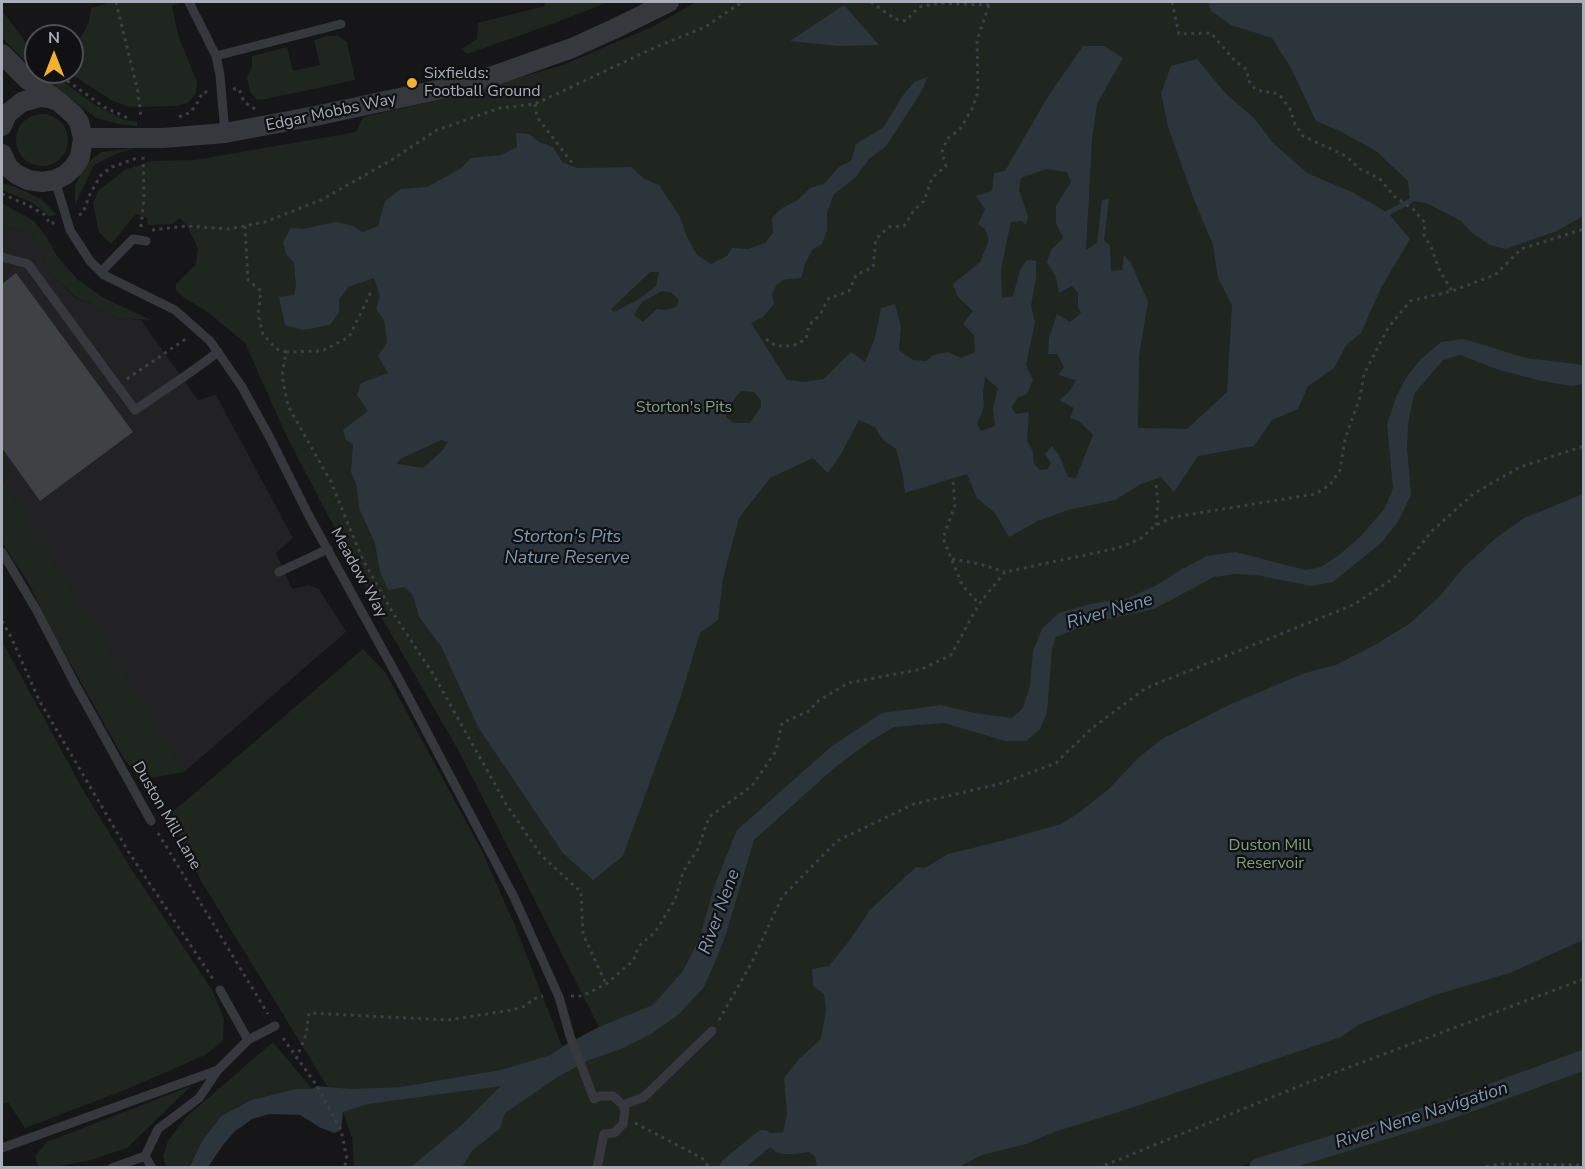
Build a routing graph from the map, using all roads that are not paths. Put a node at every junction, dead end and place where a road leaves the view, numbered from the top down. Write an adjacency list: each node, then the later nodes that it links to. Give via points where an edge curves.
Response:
1 (189, 2): 5 (lane)
2 (669, 2): 8 (street, Edgar Mobbs Way, via 572,48 493,76)
3 (341, 24): 5 (lane)
4 (2, 54): 6 (street, via 28,80)
5 (216, 56): 8 (lane)
6 (58, 101): 7 (street, via 30,99); 9 (street, via 79,122)
7 (3, 117)
8 (225, 133): 9 (street, Edgar Mobbs Way)
9 (83, 138): 12 (street, via 74,167)
10 (2, 154): 11 (street)
11 (9, 172): 12 (street, via 28,180)
12 (55, 180): 15 (lane, Meadow Way, via 74,239)
13 (141, 237): 15 (lane, via 126,246)
14 (2, 257): 16 (lane, via 28,264 135,410)
15 (101, 272): 16 (lane, Meadow Way, via 175,310)
16 (218, 352): 17 (lane, Meadow Way, via 242,387)
17 (328, 549): 19 (lane); 26 (lane, Meadow Way, via 514,897 559,997 594,1099 613,1096)
18 (2, 552): 20 (lane, Duston Mill Lane)
19 (279, 572)
20 (151, 820)
21 (220, 990): 24 (lane)
22 (275, 1026): 24 (lane)
23 (712, 1031): 26 (lane, via 644,1097)
24 (248, 1040): 25 (lane)
25 (218, 1070): 27 (lane); 28 (lane, via 199,1098 158,1129)
26 (623, 1105): 31 (lane, via 625,1118 614,1133 604,1134)
27 (2, 1148)
28 (145, 1156): 29 (lane); 30 (lane)
29 (112, 1167)
30 (152, 1167)
31 (597, 1167)

